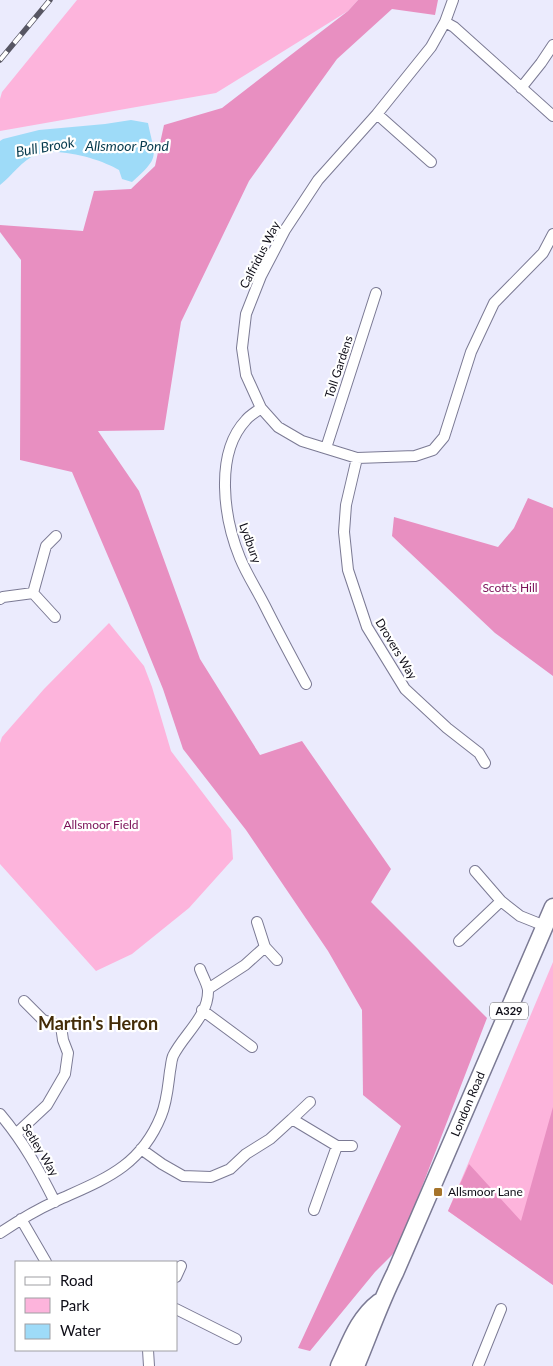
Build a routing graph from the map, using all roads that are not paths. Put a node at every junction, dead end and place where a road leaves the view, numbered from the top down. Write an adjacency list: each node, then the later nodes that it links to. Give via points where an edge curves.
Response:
1 (453, 0): 2 (street, Calfridus Way)
2 (445, 22): 4 (street); 5 (street, Calfridus Way, via 432,47)
3 (553, 45): 4 (street)
4 (521, 88): 6 (street)
5 (377, 114): 7 (street); 10 (street, Calfridus Way, via 318,180 260,276 246,314 242,348 246,374)
6 (553, 116)
7 (431, 162)
8 (553, 234): 12 (street, Calfridus Way, via 543,252 494,303 471,352 444,437 433,450 415,456)
9 (376, 292): 11 (street, Toll Gardens)
10 (261, 408): 11 (street, Calfridus Way, via 278,427 302,441); 17 (street, Lydbury, via 246,420 226,458 226,506 240,558)
11 (326, 448): 12 (street, Calfridus Way)
12 (357, 458): 18 (street, Drovers Way, via 346,505 344,532 348,570 367,627 405,689 479,754)
13 (56, 536): 14 (street, via 46,546)
14 (33, 593): 15 (street); 16 (street)
15 (0, 599)
16 (55, 618)
17 (306, 684)
18 (485, 763)
19 (475, 871): 20 (street)
20 (501, 901): 23 (street, via 520,916); 24 (street)
21 (553, 907): 23 (main road, London Road / A329)
22 (257, 922): 25 (street)
23 (545, 926): 46 (main road, London Road / A329)
24 (459, 940)
25 (265, 947): 26 (street); 28 (street, via 245,965)
26 (276, 960)
27 (200, 969): 28 (street)
28 (208, 989): 30 (street)
29 (24, 1001): 35 (street, via 43,1020 61,1026 68,1054 66,1074 47,1104)
30 (202, 1010): 31 (street); 38 (street, via 172,1057 166,1100 153,1133)
31 (252, 1047)
32 (310, 1102): 34 (street)
33 (0, 1114): 35 (street, Setley Way)
34 (292, 1119): 36 (street); 38 (street, via 230,1169 210,1177 184,1176)
35 (16, 1133): 39 (street, Setley Way)
36 (337, 1146): 37 (street); 40 (street)
37 (352, 1146)
38 (142, 1149): 39 (street, via 123,1168 101,1182)
39 (55, 1202): 41 (street)
40 (314, 1210)
41 (21, 1219): 42 (street); 43 (street)
42 (0, 1233)
43 (45, 1261)
44 (181, 1266): 45 (street)
45 (178, 1273)
46 (381, 1301): 52 (main road, London Road / A329, via 364,1317); 53 (main road, London Road / A329)
47 (178, 1309): 49 (street)
48 (501, 1309): 54 (street)
49 (236, 1339)
50 (148, 1351): 51 (street)
51 (148, 1366)
52 (339, 1366)
53 (356, 1366)
54 (478, 1366)

